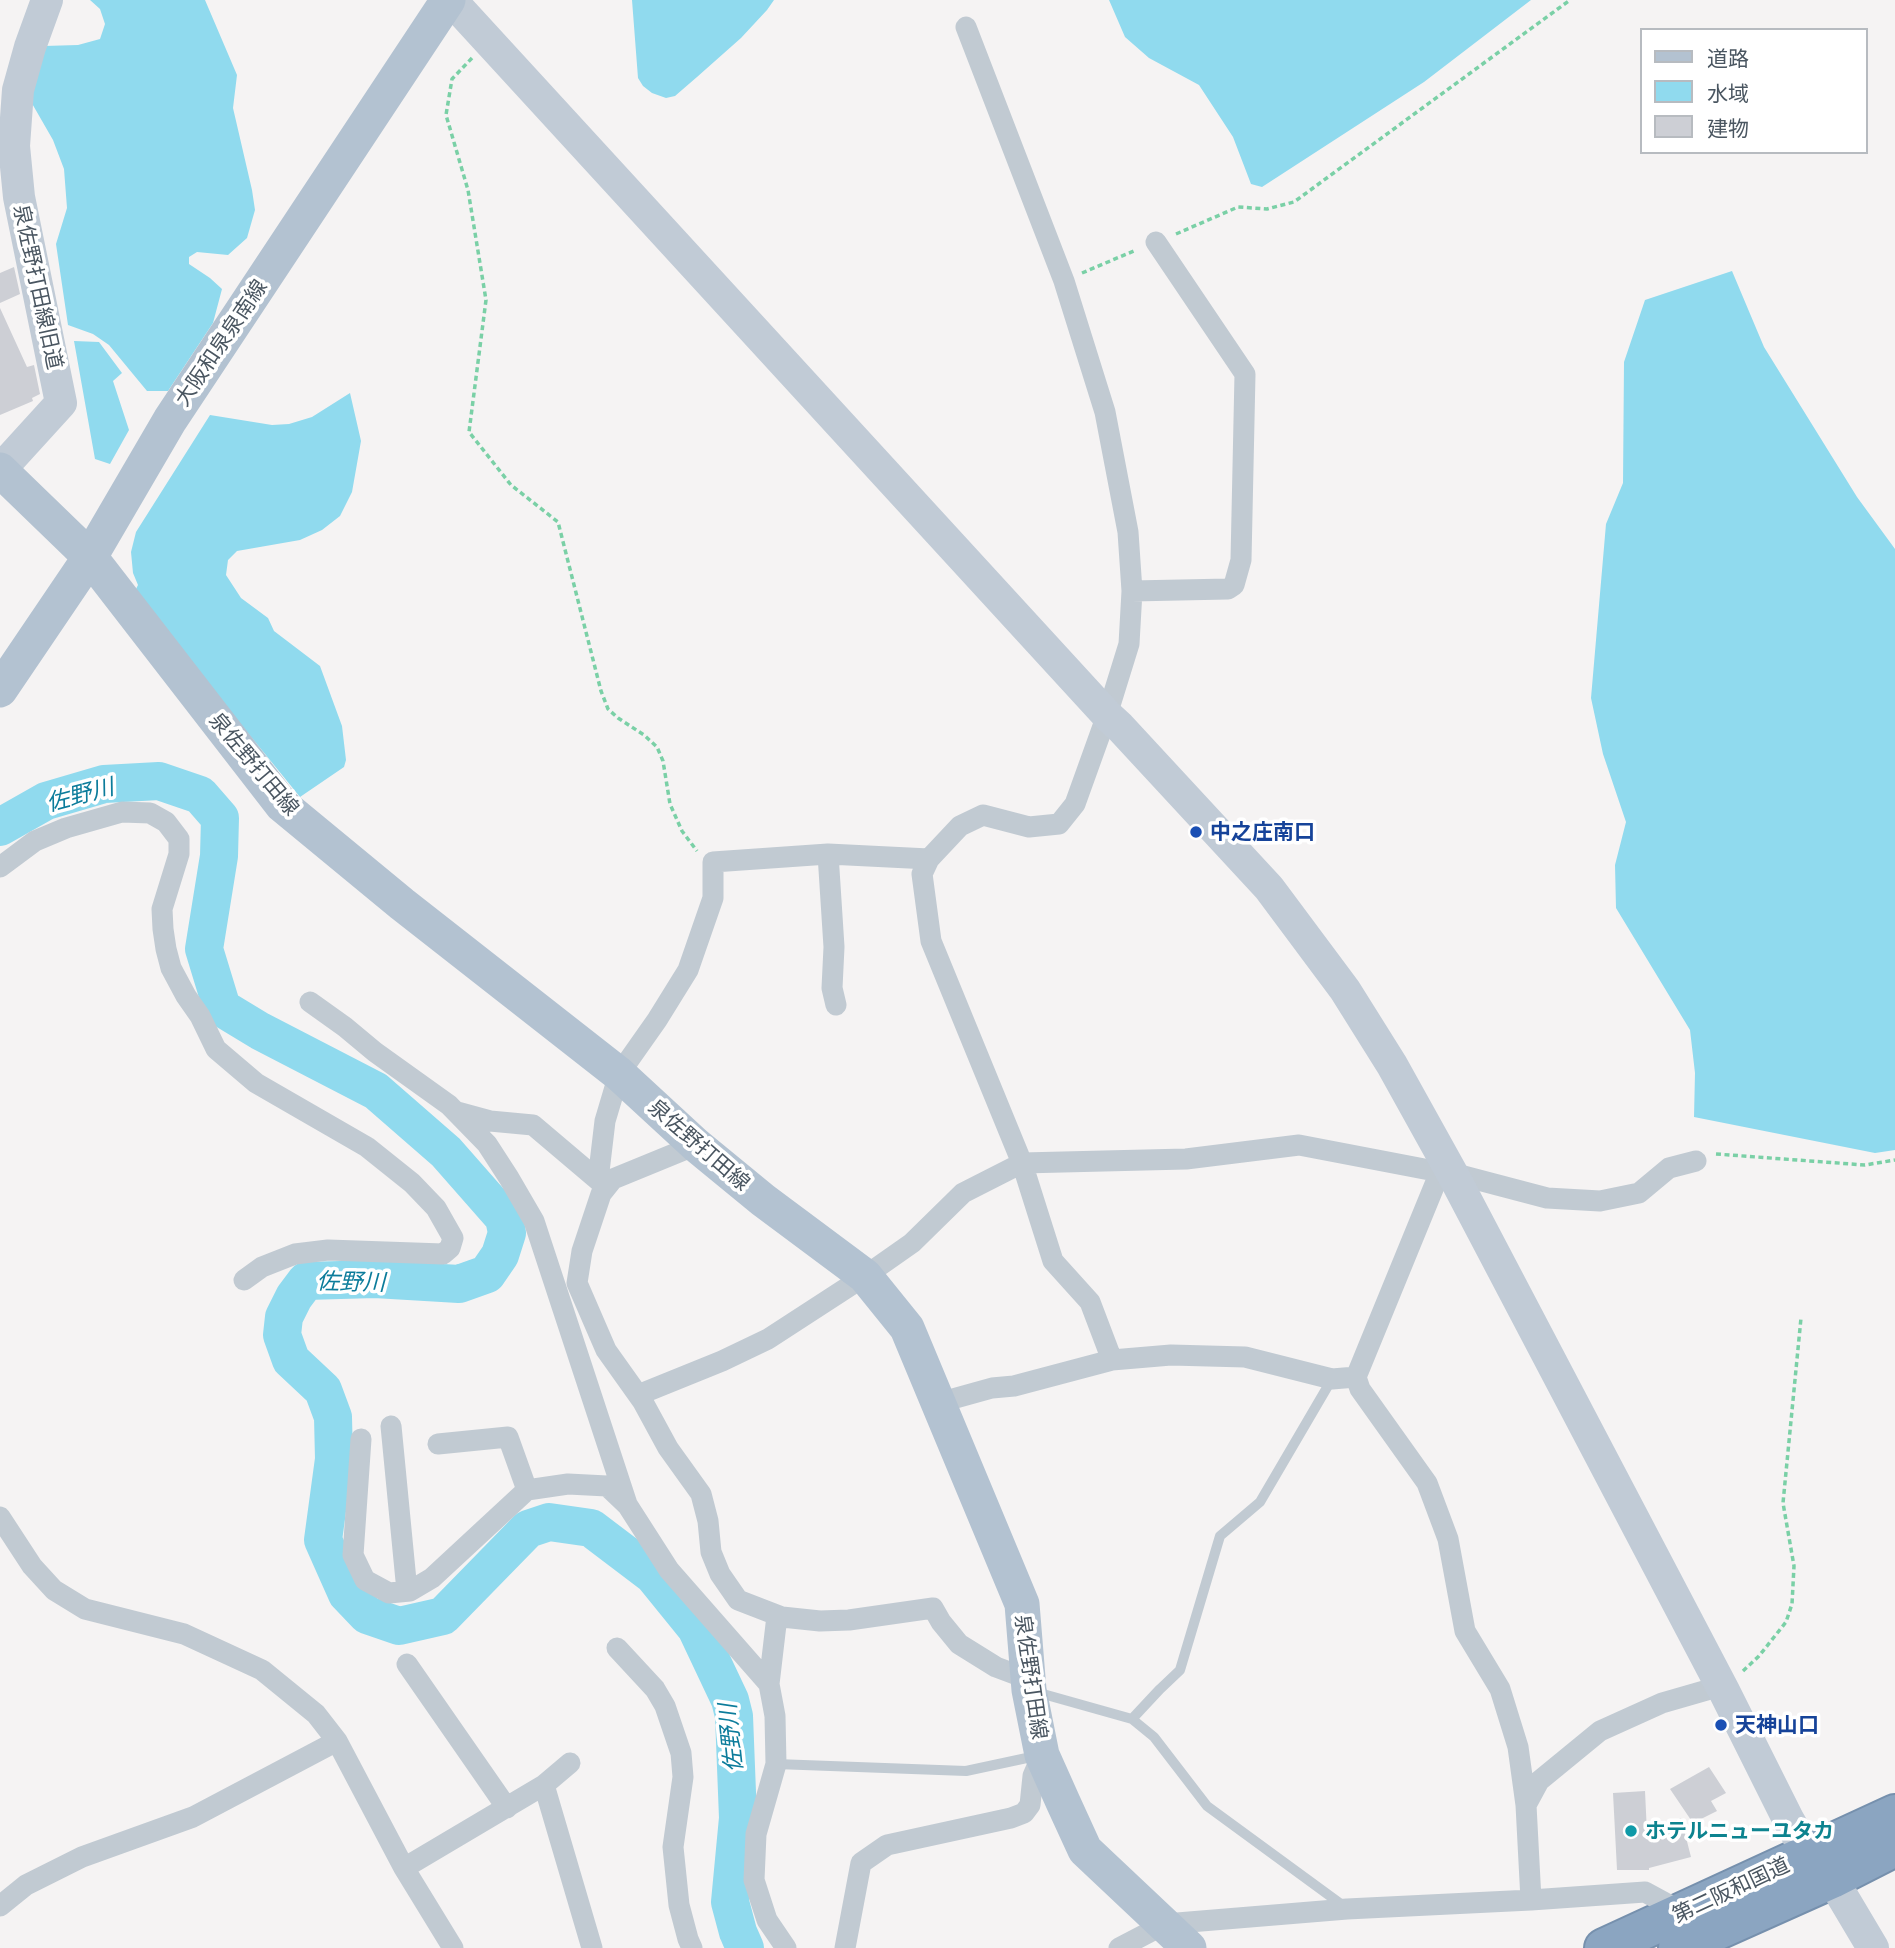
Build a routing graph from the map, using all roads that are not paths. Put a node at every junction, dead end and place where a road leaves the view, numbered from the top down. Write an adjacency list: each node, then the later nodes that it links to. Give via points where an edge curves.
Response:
1 (47, 0): 5 (street, 泉佐野打田線旧道, via 18,90 14,146 19,197 61,403)
2 (445, 6): 6 (main road, 大阪和泉泉南線, via 170,420); 9 (street, via 488,41)
3 (966, 27): 7 (street, via 1064,281 1105,412 1128,532)
4 (1156, 242): 7 (street, via 1245,374 1241,560 1234,585 1228,589)
5 (0, 470): 6 (main road, 泉佐野打田線)
6 (90, 557): 8 (main road, 大阪和泉泉南線); 15 (main road, 泉佐野打田線, via 282,804)
7 (1132, 591): 9 (street, via 1129,644)
8 (0, 690)
9 (1107, 715): 11 (street, via 1075,804 1059,824 1029,827 983,815 960,825); 20 (street, via 1269,888 1345,990 1392,1065)
10 (828, 854): 11 (street); 14 (street); 15 (street, via 713,862 713,898 688,970)
11 (929, 859): 19 (street, via 922,874 931,941)
12 (0, 867): 23 (street, via 35,841 122,812 150,813 166,822 179,839 179,854 162,909 166,949 171,968 216,1049 256,1083 378,1155 436,1208 453,1238 443,1254 328,1250 295,1254)
13 (310, 1002): 16 (street)
14 (836, 1005)
15 (619, 1074): 17 (main road, 泉佐野打田線); 21 (street, via 605,1121)
16 (457, 1112): 21 (street, via 533,1125); 24 (street, via 486,1144)
17 (696, 1145): 21 (street); 22 (main road, 泉佐野打田線)
18 (1696, 1161): 20 (street, via 1670,1168 1639,1194 1600,1201 1547,1198)
19 (1022, 1163): 20 (street, via 1186,1159 1299,1145); 22 (street, via 963,1193 912,1243); 25 (street, via 1054,1261 1090,1302)
20 (1447, 1170): 26 (street); 44 (street)
21 (602, 1183): 24 (street, via 582,1251)
22 (865, 1276): 28 (street, via 768,1339); 29 (main road, 泉佐野打田線, via 907,1328)
23 (244, 1280)
24 (566, 1283): 28 (street); 36 (street)
25 (1112, 1360): 27 (street, via 1171,1355 1245,1357); 29 (street)
26 (1356, 1377): 27 (street); 51 (street, via 1427,1483 1448,1539 1465,1631 1500,1689 1518,1747)
27 (1332, 1379): 45 (lane, via 1260,1502 1220,1536 1180,1671)
28 (638, 1395): 39 (street, via 701,1494 711,1552 720,1574 738,1601)
29 (938, 1403): 43 (main road, 泉佐野打田線, via 1022,1604)
30 (391, 1426): 33 (street)
31 (361, 1439): 34 (street)
32 (438, 1444): 35 (street, via 508,1437)
33 (397, 1484): 34 (street); 38 (street)
34 (358, 1489): 38 (street, via 353,1555 365,1580 389,1593)
35 (527, 1490): 36 (street, via 568,1484 607,1486); 38 (street, via 432,1578)
36 (628, 1506): 42 (street, via 669,1570)
37 (0, 1517): 46 (street, via 54,1590 85,1609 184,1634 262,1670 316,1714)
38 (407, 1591)
39 (777, 1616): 42 (street); 43 (street, via 849,1620 933,1608 959,1644)
40 (618, 1648): 64 (street, via 655,1689 681,1753 683,1777 673,1847 679,1905)
41 (407, 1664): 52 (street)
42 (769, 1684): 49 (street)
43 (1029, 1684): 45 (lane); 47 (main road, 泉佐野打田線)
44 (1723, 1688): 51 (street, via 1662,1703 1601,1731 1539,1781); 55 (street, via 1788,1819)
45 (1132, 1719): 59 (lane, via 1154,1737 1207,1806)
46 (337, 1741): 56 (street); 58 (street, via 192,1817 82,1857 26,1885)
47 (1042, 1755): 49 (lane, via 966,1771); 60 (main road, 泉佐野打田線, via 1085,1850); 66 (street, via 1024,1813 887,1845 860,1863)
48 (570, 1763): 50 (street)
49 (776, 1764): 65 (street, via 756,1834 754,1880 767,1920)
50 (544, 1785): 52 (street); 63 (street)
51 (1526, 1805): 57 (street)
52 (507, 1808): 56 (street)
53 (1895, 1814): 55 (highway, 第二阪和国道)
54 (1895, 1847): 55 (highway, 第二阪和国道)
55 (1820, 1866): 61 (highway, 第二阪和国道); 70 (street)
56 (404, 1868): 62 (street)
57 (1531, 1900): 59 (street); 61 (street, via 1645,1892)
58 (0, 1906)
59 (1347, 1909): 60 (street)
60 (1165, 1924): 67 (street); 68 (main road, 泉佐野打田線)
61 (1680, 1930): 69 (highway, 第二阪和国道)
62 (453, 1948)
63 (592, 1948)
64 (692, 1948)
65 (786, 1948)
66 (845, 1948)
67 (1119, 1948)
68 (1189, 1948)
69 (1604, 1948)
70 (1873, 1948)

